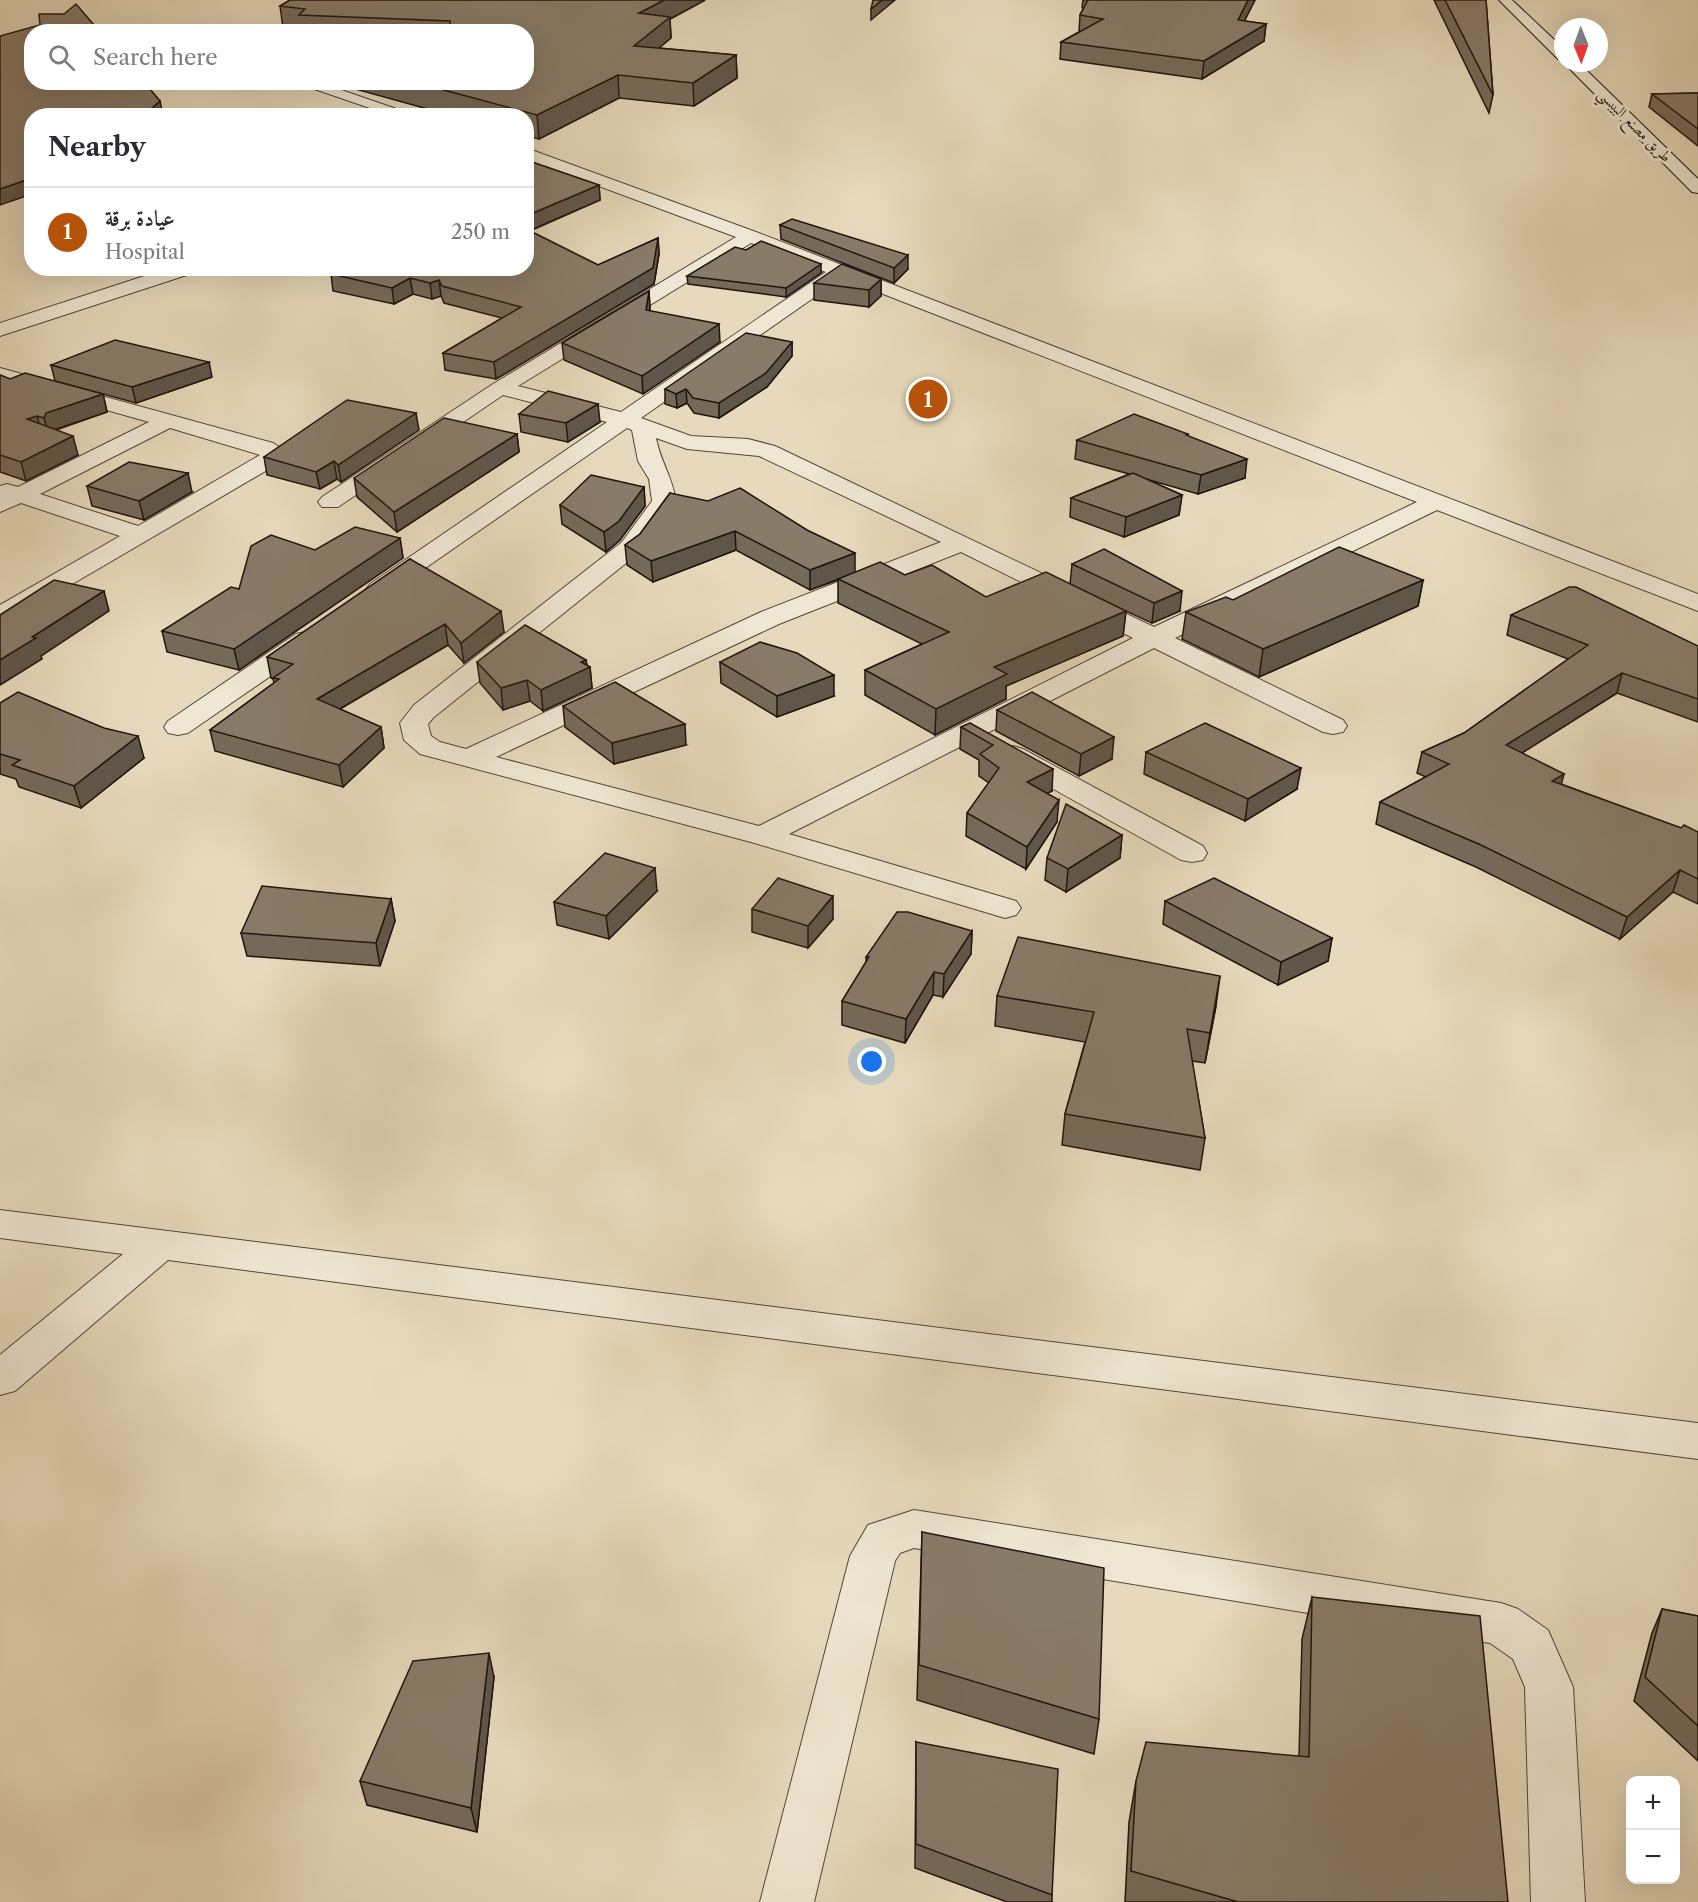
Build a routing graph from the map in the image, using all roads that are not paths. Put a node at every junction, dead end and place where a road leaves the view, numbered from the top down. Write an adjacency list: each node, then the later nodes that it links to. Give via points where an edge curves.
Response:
1 (1505, 0): 2 (street)
2 (1554, 47)
3 (1579, 72): 7 (street, طريق مصنع البيبسي)
4 (327, 90): 5 (street)
5 (384, 108)
6 (534, 157): 8 (street)
7 (1698, 188)
8 (750, 236): 9 (street); 13 (street)
9 (840, 272): 15 (street); 18 (street)
10 (165, 276): 11 (street)
11 (0, 330)
12 (0, 374): 14 (street)
13 (500, 388): 15 (street); 17 (street)
14 (166, 422): 16 (street); 19 (street, via 265,448 273,457)
15 (634, 423): 20 (street, via 702,445 760,448); 21 (street); 29 (street, via 649,462 661,479 664,501 631,547 424,711 414,723 418,740 430,748)
16 (6, 496): 19 (street)
17 (330, 502)
18 (1434, 502): 22 (street); 25 (street)
19 (142, 536): 23 (street)
20 (962, 543): 25 (street); 29 (street, via 770,618)
21 (363, 600)
22 (1698, 603)
23 (0, 616)
24 (324, 627): 27 (street)
25 (1155, 637): 26 (street); 28 (street)
26 (1333, 726)
27 (178, 727)
28 (970, 731): 30 (street); 31 (street)
29 (471, 758): 30 (street)
30 (762, 836): 32 (street)
31 (1192, 853)
32 (1005, 908)
33 (0, 1224): 34 (street)
34 (160, 1245): 35 (street); 36 (street)
35 (0, 1379)
36 (1698, 1441)
37 (787, 1902): 38 (street, via 873,1556 884,1539 914,1528 1501,1624 1532,1645 1549,1687)
38 (1558, 1902)

